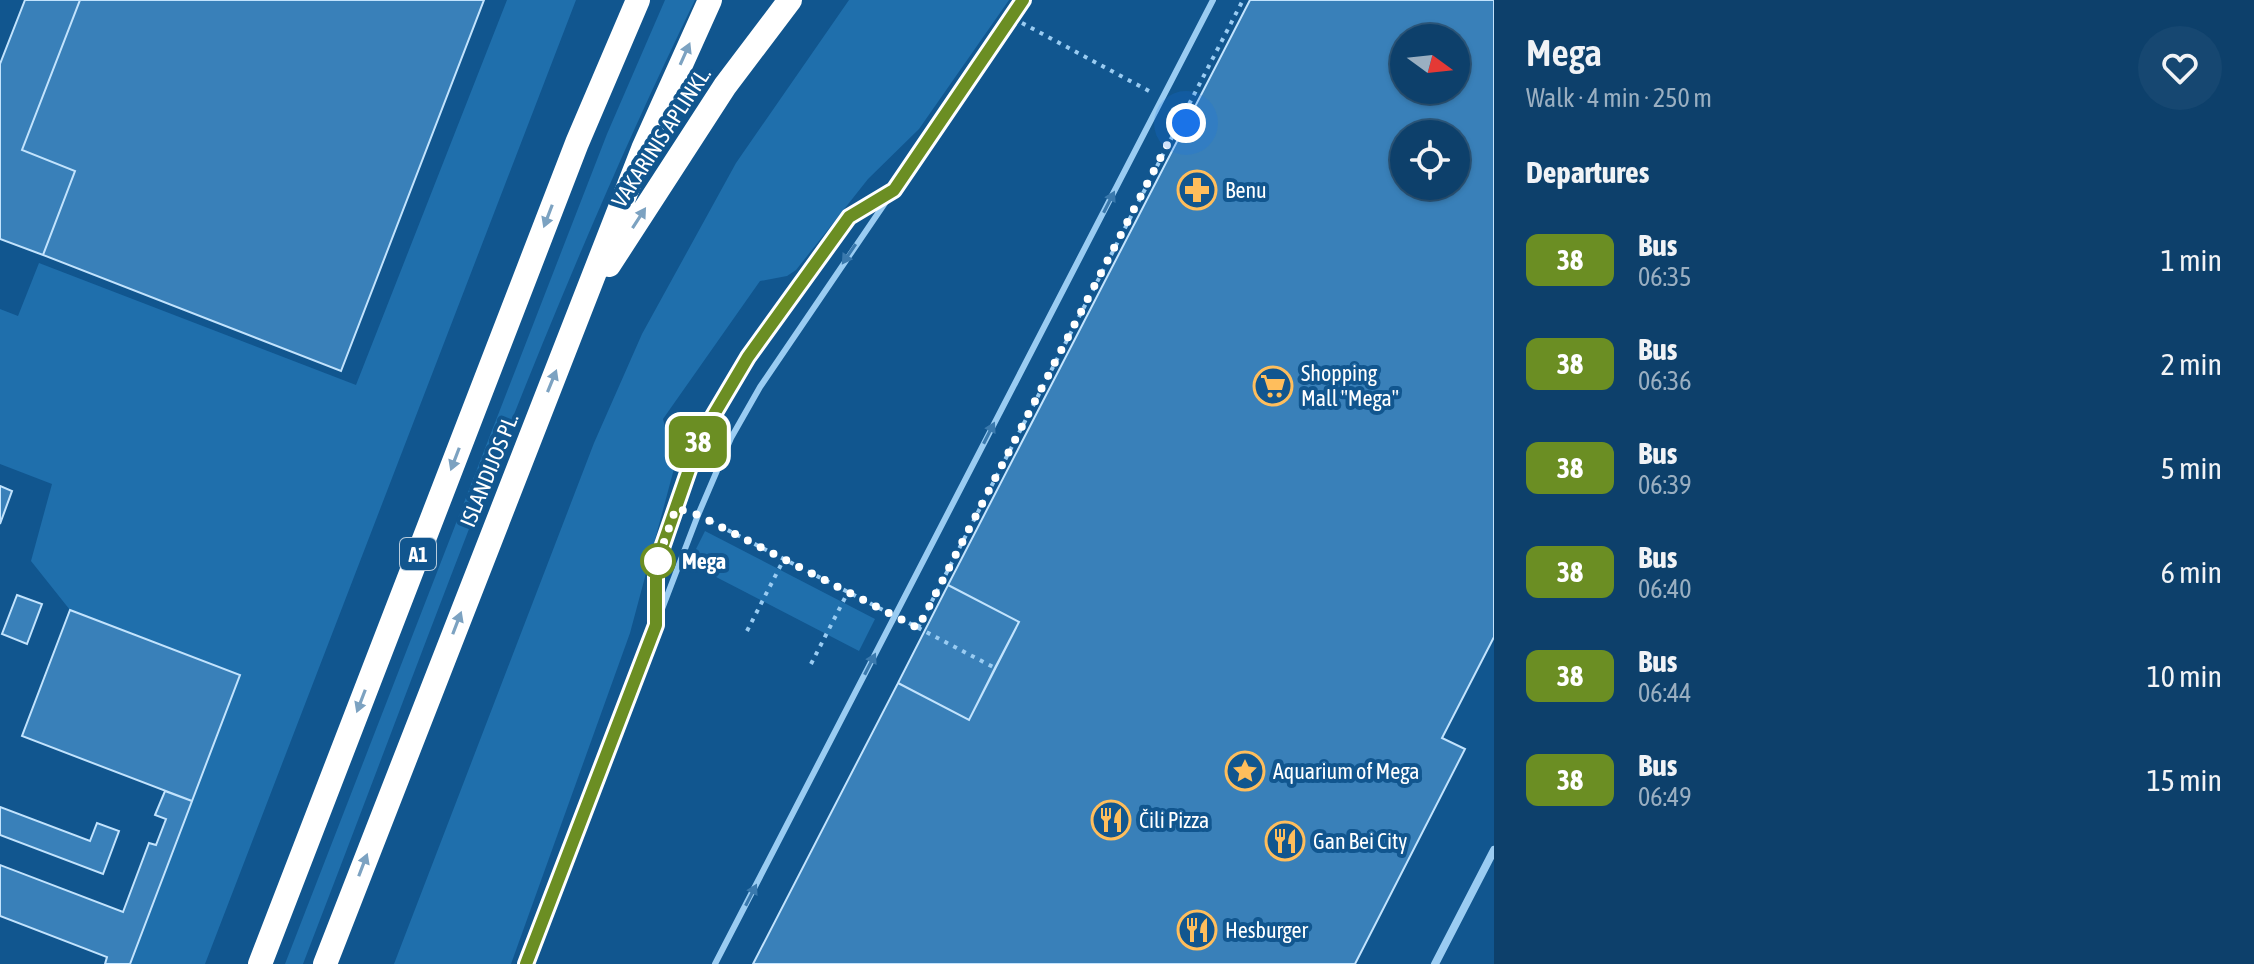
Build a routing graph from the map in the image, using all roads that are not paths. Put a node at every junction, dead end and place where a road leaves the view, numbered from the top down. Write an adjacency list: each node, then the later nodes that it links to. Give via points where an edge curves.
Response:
1 (620, 0): 7 (highway)
2 (638, 0): 7 (highway, ISLANDIJOS PL. / A1)
3 (710, 0): 9 (highway, ISLANDIJOS PL., one-way to 3, via 643,149)
4 (790, 0): 9 (highway, VAKARINIS APLINKL., one-way to 4, via 725,86)
5 (1023, 0): 8 (lane)
6 (1213, 0): 15 (lane, one-way to 6)
7 (577, 143): 12 (highway, ISLANDIJOS PL. / A1, one-way to 12)
8 (894, 190): 10 (lane, one-way to 10, via 731,438); 10 (lane, via 849,217 748,357 700,438 656,565)
9 (582, 307): 13 (highway, ISLANDIJOS PL., one-way to 9)
10 (656, 625): 14 (lane)
11 (1494, 850): 16 (street)
12 (260, 964)
13 (327, 964)
14 (526, 964)
15 (715, 964)
16 (1435, 964)

